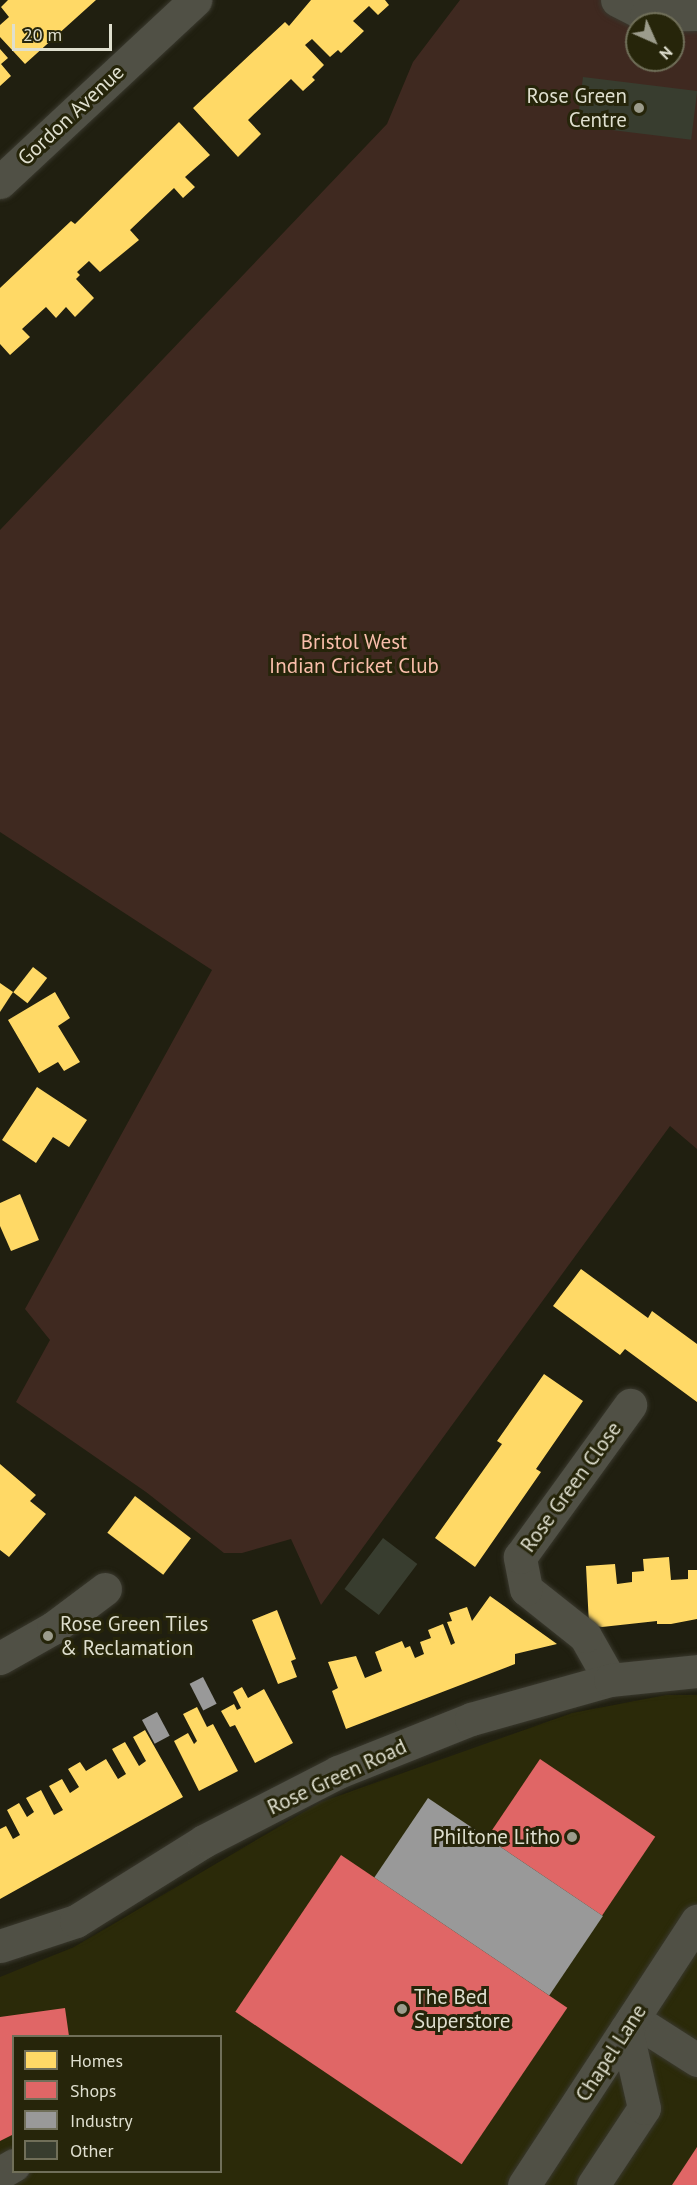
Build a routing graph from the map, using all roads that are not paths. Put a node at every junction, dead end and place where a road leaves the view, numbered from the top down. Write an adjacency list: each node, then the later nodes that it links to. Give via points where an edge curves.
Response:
1 (195, 0): 4 (street, Gordon Avenue)
2 (617, 0): 3 (street, via 646,15)
3 (697, 14)
4 (0, 182)
5 (630, 1405): 9 (street, Rose Green Close, via 520,1557 526,1589 585,1636)
6 (105, 1589): 7 (street, via 53,1628)
7 (0, 1658)
8 (697, 1671): 9 (street, Rose Green Road)
9 (610, 1680): 11 (street, Rose Green Road, via 471,1719 338,1772 204,1841 76,1921)
10 (697, 1921): 12 (street, Chapel Lane)
11 (0, 1946)
12 (630, 2024): 13 (street); 14 (street, Chapel Lane); 15 (street, via 644,2108)
13 (697, 2060)
14 (524, 2185)
15 (593, 2185)

